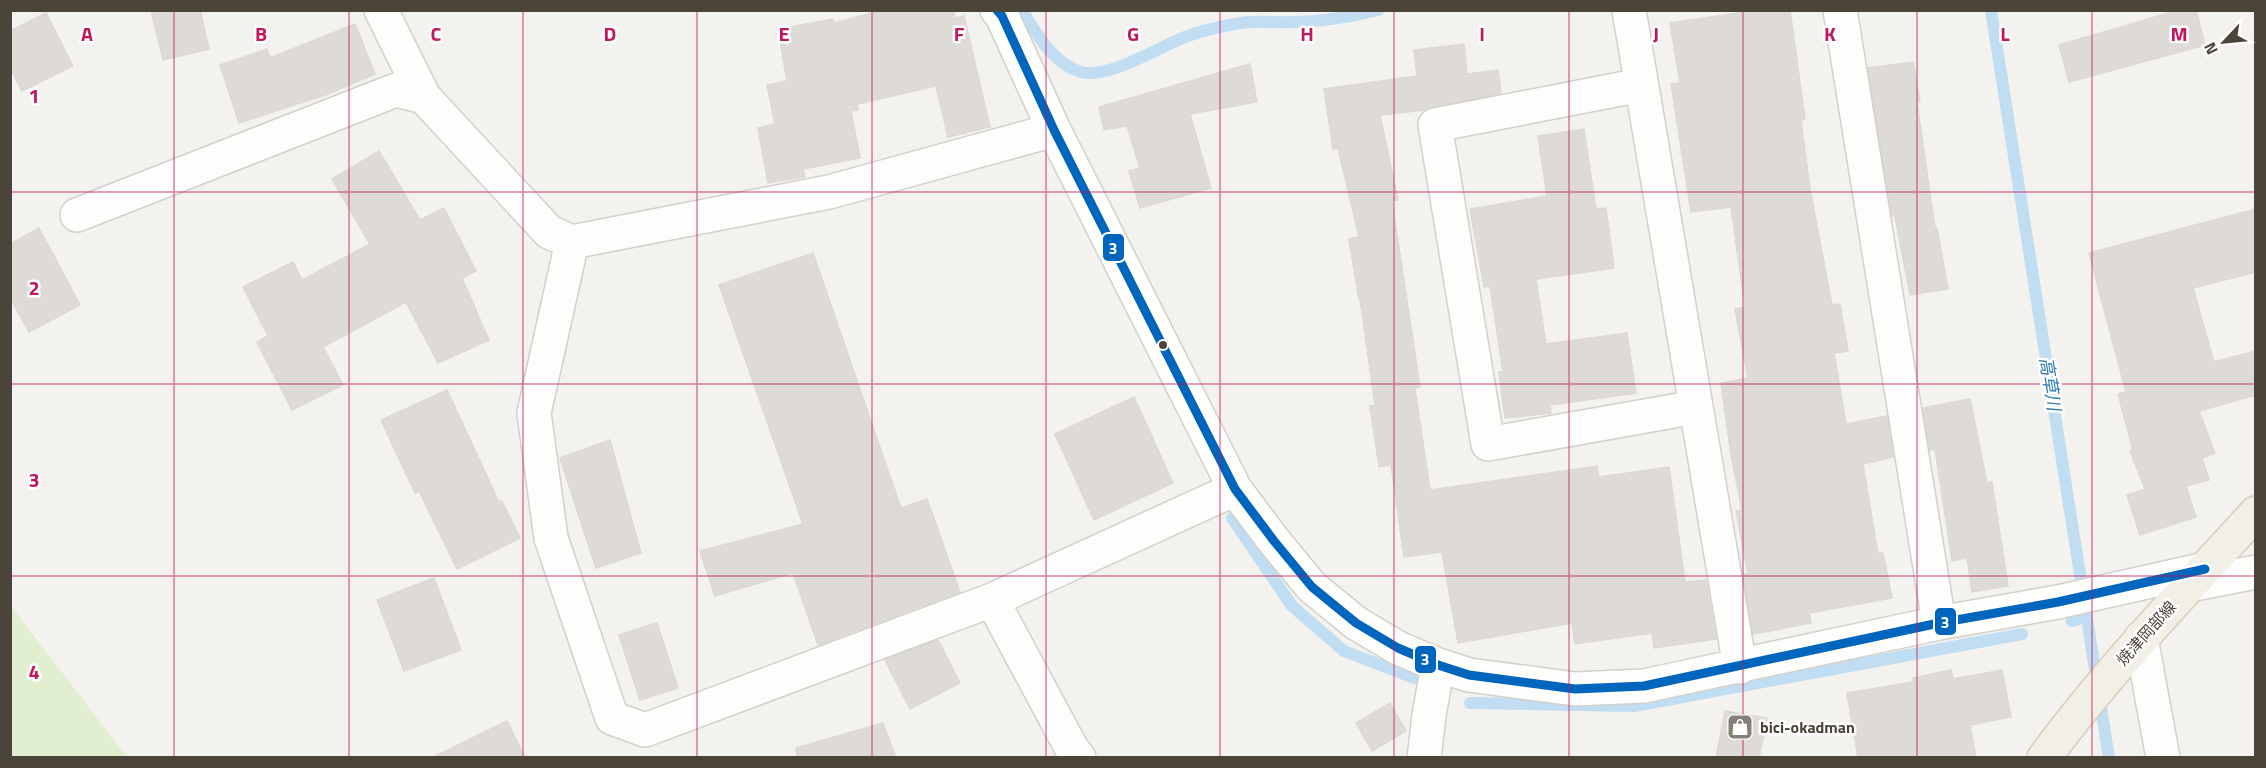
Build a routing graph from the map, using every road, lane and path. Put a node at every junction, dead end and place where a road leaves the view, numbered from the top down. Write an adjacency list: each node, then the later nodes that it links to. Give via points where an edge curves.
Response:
1 (381, 10): 6 (street)
2 (997, 10): 7 (street)
3 (1629, 10): 5 (street)
4 (1840, 10): 16 (street)
5 (1641, 85): 10 (street); 10 (street, via 1435,125 1488,444)
6 (424, 97): 8 (street, via 396,90); 9 (street, via 549,232)
7 (1054, 130): 9 (street, via 829,192); 11 (street)
8 (77, 215)
9 (572, 242): 15 (street, via 534,413 551,537 612,718 645,730)
10 (1696, 407): 19 (street)
11 (1234, 489): 15 (street); 18 (street, via 1312,587 1356,623 1398,648)
12 (2256, 513): 14 (main road, 焼津岡部線)
13 (2256, 572): 14 (street)
14 (2197, 577): 16 (street); 17 (main road, 焼津岡部線)
15 (992, 600): 20 (street)
16 (1939, 623): 19 (street)
17 (2134, 645): 22 (main road, 焼津岡部線); 23 (street)
18 (1438, 665): 19 (street, via 1469,675 1575,689 1644,686); 21 (street)
19 (1740, 667)
20 (1079, 758)
21 (1424, 758)
22 (2044, 758)
23 (2163, 758)

